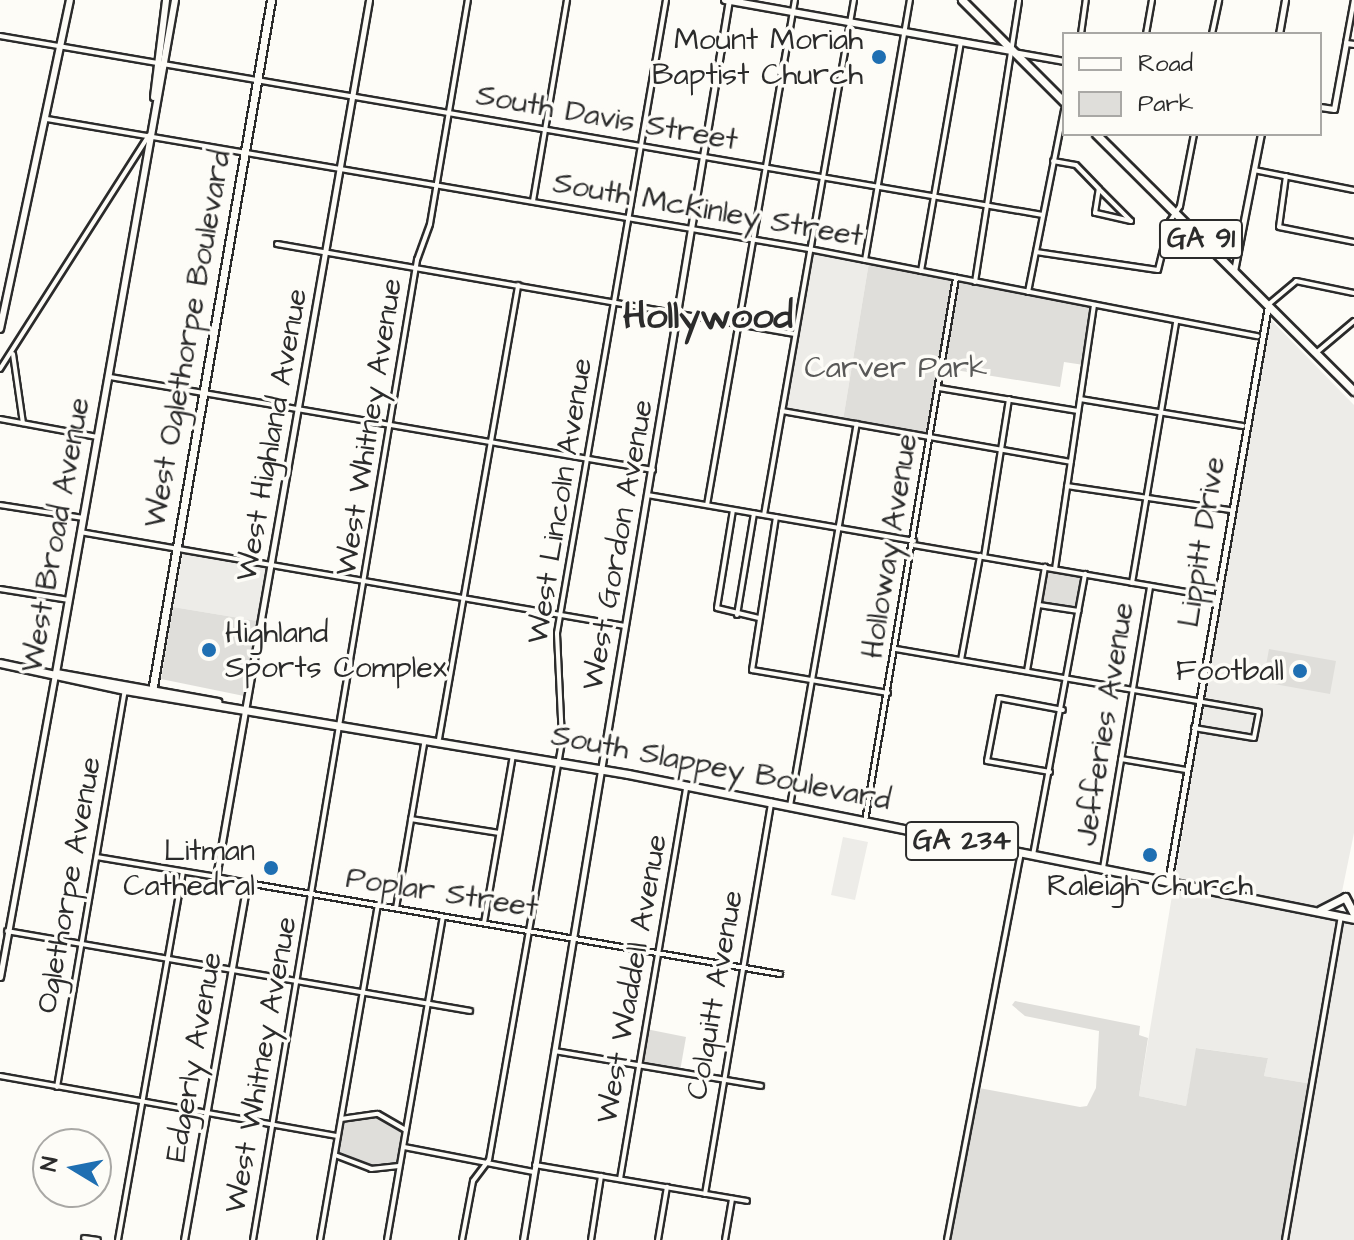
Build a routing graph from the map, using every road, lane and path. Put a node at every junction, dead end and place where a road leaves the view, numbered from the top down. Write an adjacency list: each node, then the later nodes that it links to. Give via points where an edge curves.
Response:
1 (70, 0): 31 (main road)
2 (166, 0): 34 (main road, West Broad Avenue)
3 (175, 0): 34 (main road, West Broad Avenue)
4 (271, 0): 35 (main road, West Oglethorpe Boulevard)
5 (369, 0): 36 (street, West Highland Avenue)
6 (468, 0): 39 (street, West Whitney Avenue)
7 (567, 0): 42 (street)
8 (666, 0): 47 (street, West Lincoln Avenue)
9 (728, 0): 20 (main road); 51 (street, West Gordon Avenue)
10 (795, 0): 20 (street)
11 (854, 0): 21 (street)
12 (910, 0): 22 (street)
13 (962, 0): 32 (main road)
14 (1019, 0): 32 (street)
15 (1086, 0): 23 (street)
16 (1152, 0): 24 (street)
17 (1219, 0): 25 (street)
18 (1285, 0): 26 (street)
19 (1354, 0): 29 (street)
20 (793, 13): 21 (main road); 54 (street)
21 (849, 23): 22 (main road); 57 (street)
22 (904, 32): 28 (main road); 59 (street)
23 (1081, 32)
24 (1146, 32)
25 (1212, 32)
26 (1279, 32)
27 (0, 36): 31 (street, South Davis Street)
28 (961, 42): 32 (main road); 62 (street)
29 (1346, 43): 30 (street); 38 (street, via 1334,109)
30 (1354, 44)
31 (62, 47): 34 (street, South Davis Street); 40 (main road)
32 (1012, 51): 33 (street); 37 (main road); 64 (street)
33 (1062, 61)
34 (160, 63): 35 (street, South Davis Street); 43 (main road, West Broad Avenue)
35 (257, 79): 36 (street, South Davis Street); 48 (main road, West Oglethorpe Boulevard)
36 (352, 96): 39 (street, South Davis Street); 53 (street, West Highland Avenue)
37 (1062, 100)
38 (1322, 107)
39 (448, 113): 42 (street, South Davis Street); 58 (street, West Whitney Avenue)
40 (47, 119): 43 (street, South McKinley Street); 91 (main road)
41 (1062, 120): 52 (street)
42 (545, 130): 47 (street, South Davis Street); 63 (street)
43 (149, 135): 48 (street, South McKinley Street); 49 (street); 50 (main road, West Broad Avenue)
44 (1098, 136): 65 (main road, GA 91)
45 (1194, 136): 65 (street)
46 (1261, 136): 55 (street)
47 (641, 146): 51 (street, South Davis Street); 67 (street, West Lincoln Avenue)
48 (245, 150): 53 (street, South McKinley Street); 100 (main road, West Oglethorpe Boulevard)
49 (134, 153): 50 (street); 95 (street)
50 (146, 153): 97 (main road, West Broad Avenue)
51 (702, 157): 54 (street, South Davis Street); 68 (street, West Gordon Avenue)
52 (1053, 161): 60 (street, via 1076,165); 66 (street)
53 (340, 167): 58 (street, South McKinley Street); 74 (street, West Highland Avenue)
54 (766, 168): 57 (street, South Davis Street); 69 (street)
55 (1254, 170): 56 (street); 78 (street)
56 (1286, 176): 61 (street); 70 (street, via 1279,227)
57 (822, 177): 59 (street, South Davis Street); 72 (street)
58 (436, 184): 63 (street, South McKinley Street); 76 (street, West Whitney Avenue)
59 (878, 187): 62 (street, South Davis Street); 75 (street)
60 (1099, 189): 60 (street, via 1123,213 1131,221 1095,213)
61 (1354, 190)
62 (934, 197): 64 (street, South Davis Street); 77 (street)
63 (533, 201): 67 (street, South McKinley Street)
64 (988, 206): 66 (street, South Davis Street); 80 (street)
65 (1175, 214): 73 (street, via 1158,270); 78 (main road, GA 91)
66 (1043, 215): 73 (street)
67 (629, 218): 68 (street, South McKinley Street); 84 (street, West Lincoln Avenue)
68 (691, 229): 69 (street, South McKinley Street); 87 (street, West Gordon Avenue)
69 (754, 240): 72 (street, South McKinley Street); 90 (street)
70 (1354, 242)
71 (277, 244): 74 (street)
72 (809, 249): 75 (street, South McKinley Street); 92 (street)
73 (1036, 252): 82 (street)
74 (326, 253): 76 (street); 103 (street, West Highland Avenue)
75 (865, 260): 77 (street, South McKinley Street)
76 (416, 268): 81 (street); 110 (street, West Whitney Avenue)
77 (921, 271): 79 (street, South McKinley Street)
78 (1234, 272): 86 (main road, GA 91)
79 (956, 278): 80 (street, South McKinley Street); 98 (street, Holloway Avenue)
80 (975, 282): 82 (street, South McKinley Street)
81 (518, 285): 84 (street); 114 (street)
82 (1028, 292): 85 (street, South McKinley Street)
83 (1354, 293): 86 (street, via 1296,281)
84 (614, 302): 87 (street); 116 (street, West Lincoln Avenue)
85 (1094, 306): 89 (street, South McKinley Street); 102 (street)
86 (1268, 306): 93 (street, Lippitt Drive); 94 (main road, GA 91)
87 (680, 313): 90 (street); 118 (street, West Gordon Avenue)
88 (1354, 321): 94 (street)
89 (1176, 322): 93 (street, South McKinley Street); 106 (street)
90 (739, 324): 92 (street); 123 (street)
91 (0, 329)
92 (795, 334): 104 (street)
93 (1258, 336): 111 (street, Lippitt Drive)
94 (1316, 353): 99 (main road, GA 91)
95 (13, 354): 96 (street); 108 (street)
96 (0, 369)
97 (107, 377): 100 (street); 112 (main road, West Broad Avenue)
98 (939, 388): 101 (street); 113 (street, Holloway Avenue)
99 (1354, 391)
100 (202, 393): 103 (street); 133 (main road, West Oglethorpe Boulevard)
101 (1009, 399): 105 (street); 115 (street)
102 (1080, 399): 105 (street); 106 (street)
103 (298, 410): 110 (street); 135 (street, West Highland Avenue)
104 (782, 411): 109 (street); 127 (street)
105 (1078, 411): 117 (street)
106 (1162, 412): 111 (street); 121 (street)
107 (0, 419): 108 (street)
108 (24, 424): 112 (street)
109 (857, 424): 113 (street); 130 (street)
110 (388, 426): 114 (street); 139 (street, West Whitney Avenue)
111 (1243, 426): 125 (street, Lippitt Drive)
112 (97, 437): 129 (main road, West Broad Avenue)
113 (931, 437): 115 (street); 132 (street, Holloway Avenue)
114 (491, 444): 116 (street); 144 (street)
115 (1002, 450): 117 (street); 134 (street)
116 (587, 460): 118 (street); 148 (street, West Lincoln Avenue)
117 (1071, 462): 119 (street)
118 (653, 470): 120 (street, West Gordon Avenue)
119 (1067, 486): 121 (street); 137 (street)
120 (648, 495): 123 (street); 151 (street, West Gordon Avenue)
121 (1147, 497): 125 (street); 140 (street)
122 (0, 505): 129 (street)
123 (707, 505): 124 (street)
124 (733, 510): 126 (street); 149 (street, via 716,604)
125 (1230, 510): 143 (street, Lippitt Drive)
126 (754, 513): 127 (street); 149 (street)
127 (764, 515): 128 (street)
128 (776, 517): 130 (street); 150 (street)
129 (83, 518): 131 (main road, West Broad Avenue)
130 (839, 528): 132 (street); 157 (street)
131 (80, 532): 133 (street); 145 (main road, West Broad Avenue)
132 (914, 543): 134 (street); 152 (street, Holloway Avenue)
133 (176, 548): 135 (street); 159 (main road, West Oglethorpe Boulevard)
134 (982, 556): 136 (street); 153 (street)
135 (271, 564): 139 (street); 167 (street, West Highland Avenue)
136 (1045, 567): 137 (street); 146 (street)
137 (1055, 569): 138 (street)
138 (1085, 574): 140 (street); 147 (street)
139 (368, 580): 144 (street); 169 (street, West Whitney Avenue)
140 (1132, 583): 141 (street)
141 (1150, 586): 143 (street); 161 (street, Jefferies Avenue)
142 (0, 589): 145 (street)
143 (1215, 597): 166 (street, Lippitt Drive)
144 (464, 598): 148 (street); 172 (street)
145 (69, 600): 156 (main road, West Broad Avenue)
146 (1039, 605): 147 (street); 155 (street)
147 (1079, 611): 158 (street)
148 (560, 615): 151 (street); 175 (street, West Lincoln Avenue, via 556,661 564,715)
149 (737, 615): 150 (street)
150 (759, 618): 157 (street, via 750,665)
151 (625, 626): 176 (street, West Gordon Avenue)
152 (896, 649): 153 (street); 163 (street, Holloway Avenue)
153 (961, 660): 155 (street)
154 (0, 663): 156 (main road)
155 (1027, 671): 158 (street)
156 (56, 673): 159 (main road, South Slappey Boulevard); 160 (main road, South Slappey Boulevard); 202 (street, West Broad Avenue)
157 (812, 680): 163 (street); 181 (street)
158 (1067, 680): 161 (street); 168 (street)
159 (153, 686): 162 (main road); 164 (main road); 165 (main road, South Slappey Boulevard / GA 234)
160 (125, 690): 162 (main road, South Slappey Boulevard); 187 (street, Oglethorpe Avenue)
161 (1132, 691): 166 (street); 174 (street, Jefferies Avenue)
162 (140, 692): 164 (main road, South Slappey Boulevard / GA 234)
163 (888, 693): 183 (street, Holloway Avenue)
164 (164, 696): 165 (main road, South Slappey Boulevard / GA 234)
165 (217, 702): 167 (main road, South Slappey Boulevard / GA 234)
166 (1198, 702): 170 (street, Lippitt Drive); 170 (street, via 1259,712 1254,738)
167 (247, 707): 169 (main road, South Slappey Boulevard / GA 234); 190 (street, West Highland Avenue)
168 (1063, 710): 178 (street); 178 (street, via 999,698 987,761)
169 (343, 723): 171 (main road, South Slappey Boulevard / GA 234); 193 (street, West Whitney Avenue)
170 (1194, 728): 177 (street, Lippitt Drive)
171 (426, 737): 172 (main road, South Slappey Boulevard / GA 234); 182 (street)
172 (439, 739): 173 (main road, South Slappey Boulevard / GA 234)
173 (514, 752): 175 (main road, South Slappey Boulevard / GA 234); 184 (street)
174 (1121, 759): 177 (street); 188 (street, Jefferies Avenue)
175 (559, 761): 176 (main road, South Slappey Boulevard / GA 234); 201 (street, West Lincoln Avenue)
176 (602, 769): 179 (main road, South Slappey Boulevard / GA 234); 203 (street, West Gordon Avenue)
177 (1186, 770): 191 (street, Lippitt Drive)
178 (1050, 772): 186 (street)
179 (687, 785): 180 (main road, South Slappey Boulevard / GA 234); 205 (street, West Waddell Avenue)
180 (771, 802): 181 (main road, South Slappey Boulevard / GA 234); 207 (street, Colquitt Avenue)
181 (790, 806): 183 (main road, South Slappey Boulevard / GA 234)
182 (411, 819): 184 (street); 195 (street)
183 (865, 821): 185 (main road, South Slappey Boulevard / GA 234)
184 (499, 833): 200 (street)
185 (1021, 852): 186 (main road, South Slappey Boulevard / GA 234); 250 (street)
186 (1033, 855): 188 (main road, South Slappey Boulevard / GA 234)
187 (97, 857): 189 (street, Poplar Street); 204 (street, Oglethorpe Avenue)
188 (1103, 869): 191 (main road, South Slappey Boulevard / GA 234)
189 (183, 872): 190 (street, Poplar Street); 206 (street)
190 (216, 877): 192 (street, Poplar Street)
191 (1168, 882): 196 (main road, South Slappey Boulevard / GA 234)
192 (247, 883): 193 (street, Poplar Street); 208 (street, Edgerly Avenue)
193 (313, 894): 194 (street, Poplar Street); 211 (street, West Whitney Avenue)
194 (378, 905): 195 (street, Poplar Street); 212 (street)
195 (396, 909): 197 (street, Poplar Street)
196 (1314, 911): 198 (main road, South Slappey Boulevard / GA 234); 199 (main road, via 1345,897)
197 (443, 917): 200 (street, Poplar Street); 213 (street)
198 (1341, 917): 199 (main road, South Slappey Boulevard / GA 234); 251 (street)
199 (1354, 917)
200 (484, 923): 201 (street, Poplar Street)
201 (529, 930): 203 (street, Poplar Street); 229 (street, West Lincoln Avenue)
202 (7, 931): 204 (street); 210 (street, West Broad Avenue)
203 (574, 937): 205 (street, Poplar Street); 215 (street, West Gordon Avenue)
204 (82, 944): 206 (street); 220 (street, Oglethorpe Avenue)
205 (659, 953): 207 (street, Poplar Street); 216 (street, West Waddell Avenue)
206 (167, 959): 208 (street); 221 (street)
207 (742, 968): 209 (street, Poplar Street); 218 (street, Colquitt Avenue)
208 (232, 970): 211 (street); 222 (street, Edgerly Avenue)
209 (780, 974)
210 (0, 977)
211 (298, 983): 212 (street); 224 (street, West Whitney Avenue)
212 (363, 993): 213 (street); 223 (street)
213 (429, 1004): 214 (street); 225 (street)
214 (470, 1011)
215 (555, 1051): 216 (street); 231 (street, West Gordon Avenue)
216 (639, 1064): 218 (street); 233 (street, West Waddell Avenue)
217 (0, 1076): 220 (street)
218 (723, 1079): 219 (street); 235 (street, Colquitt Avenue)
219 (761, 1086)
220 (57, 1087): 221 (street)
221 (142, 1101): 222 (street); 240 (street)
222 (207, 1113): 224 (street); 241 (street, Edgerly Avenue)
223 (341, 1119): 225 (street, via 378,1114); 226 (street)
224 (273, 1124): 226 (street); 242 (street, West Whitney Avenue)
225 (406, 1130): 227 (street)
226 (338, 1136): 228 (street)
227 (404, 1147): 229 (street); 230 (street)
228 (335, 1155): 230 (street, via 371,1169); 243 (street)
229 (486, 1164): 231 (street); 245 (street, West Lincoln Avenue, via 473,1181)
230 (400, 1167): 244 (street)
231 (535, 1168): 232 (street); 246 (street, West Gordon Avenue)
232 (601, 1176): 233 (street); 247 (street)
233 (620, 1179): 234 (street)
234 (667, 1187): 235 (street); 248 (street)
235 (705, 1194): 236 (street)
236 (732, 1199): 237 (street); 249 (street)
237 (747, 1201)
238 (84, 1238): 239 (street)
239 (98, 1240)
240 (118, 1240)
241 (184, 1240)
242 (253, 1240)
243 (320, 1240)
244 (387, 1240)
245 (462, 1240)
246 (523, 1240)
247 (591, 1240)
248 (658, 1240)
249 (725, 1240)
250 (947, 1240)
251 (1285, 1240)

